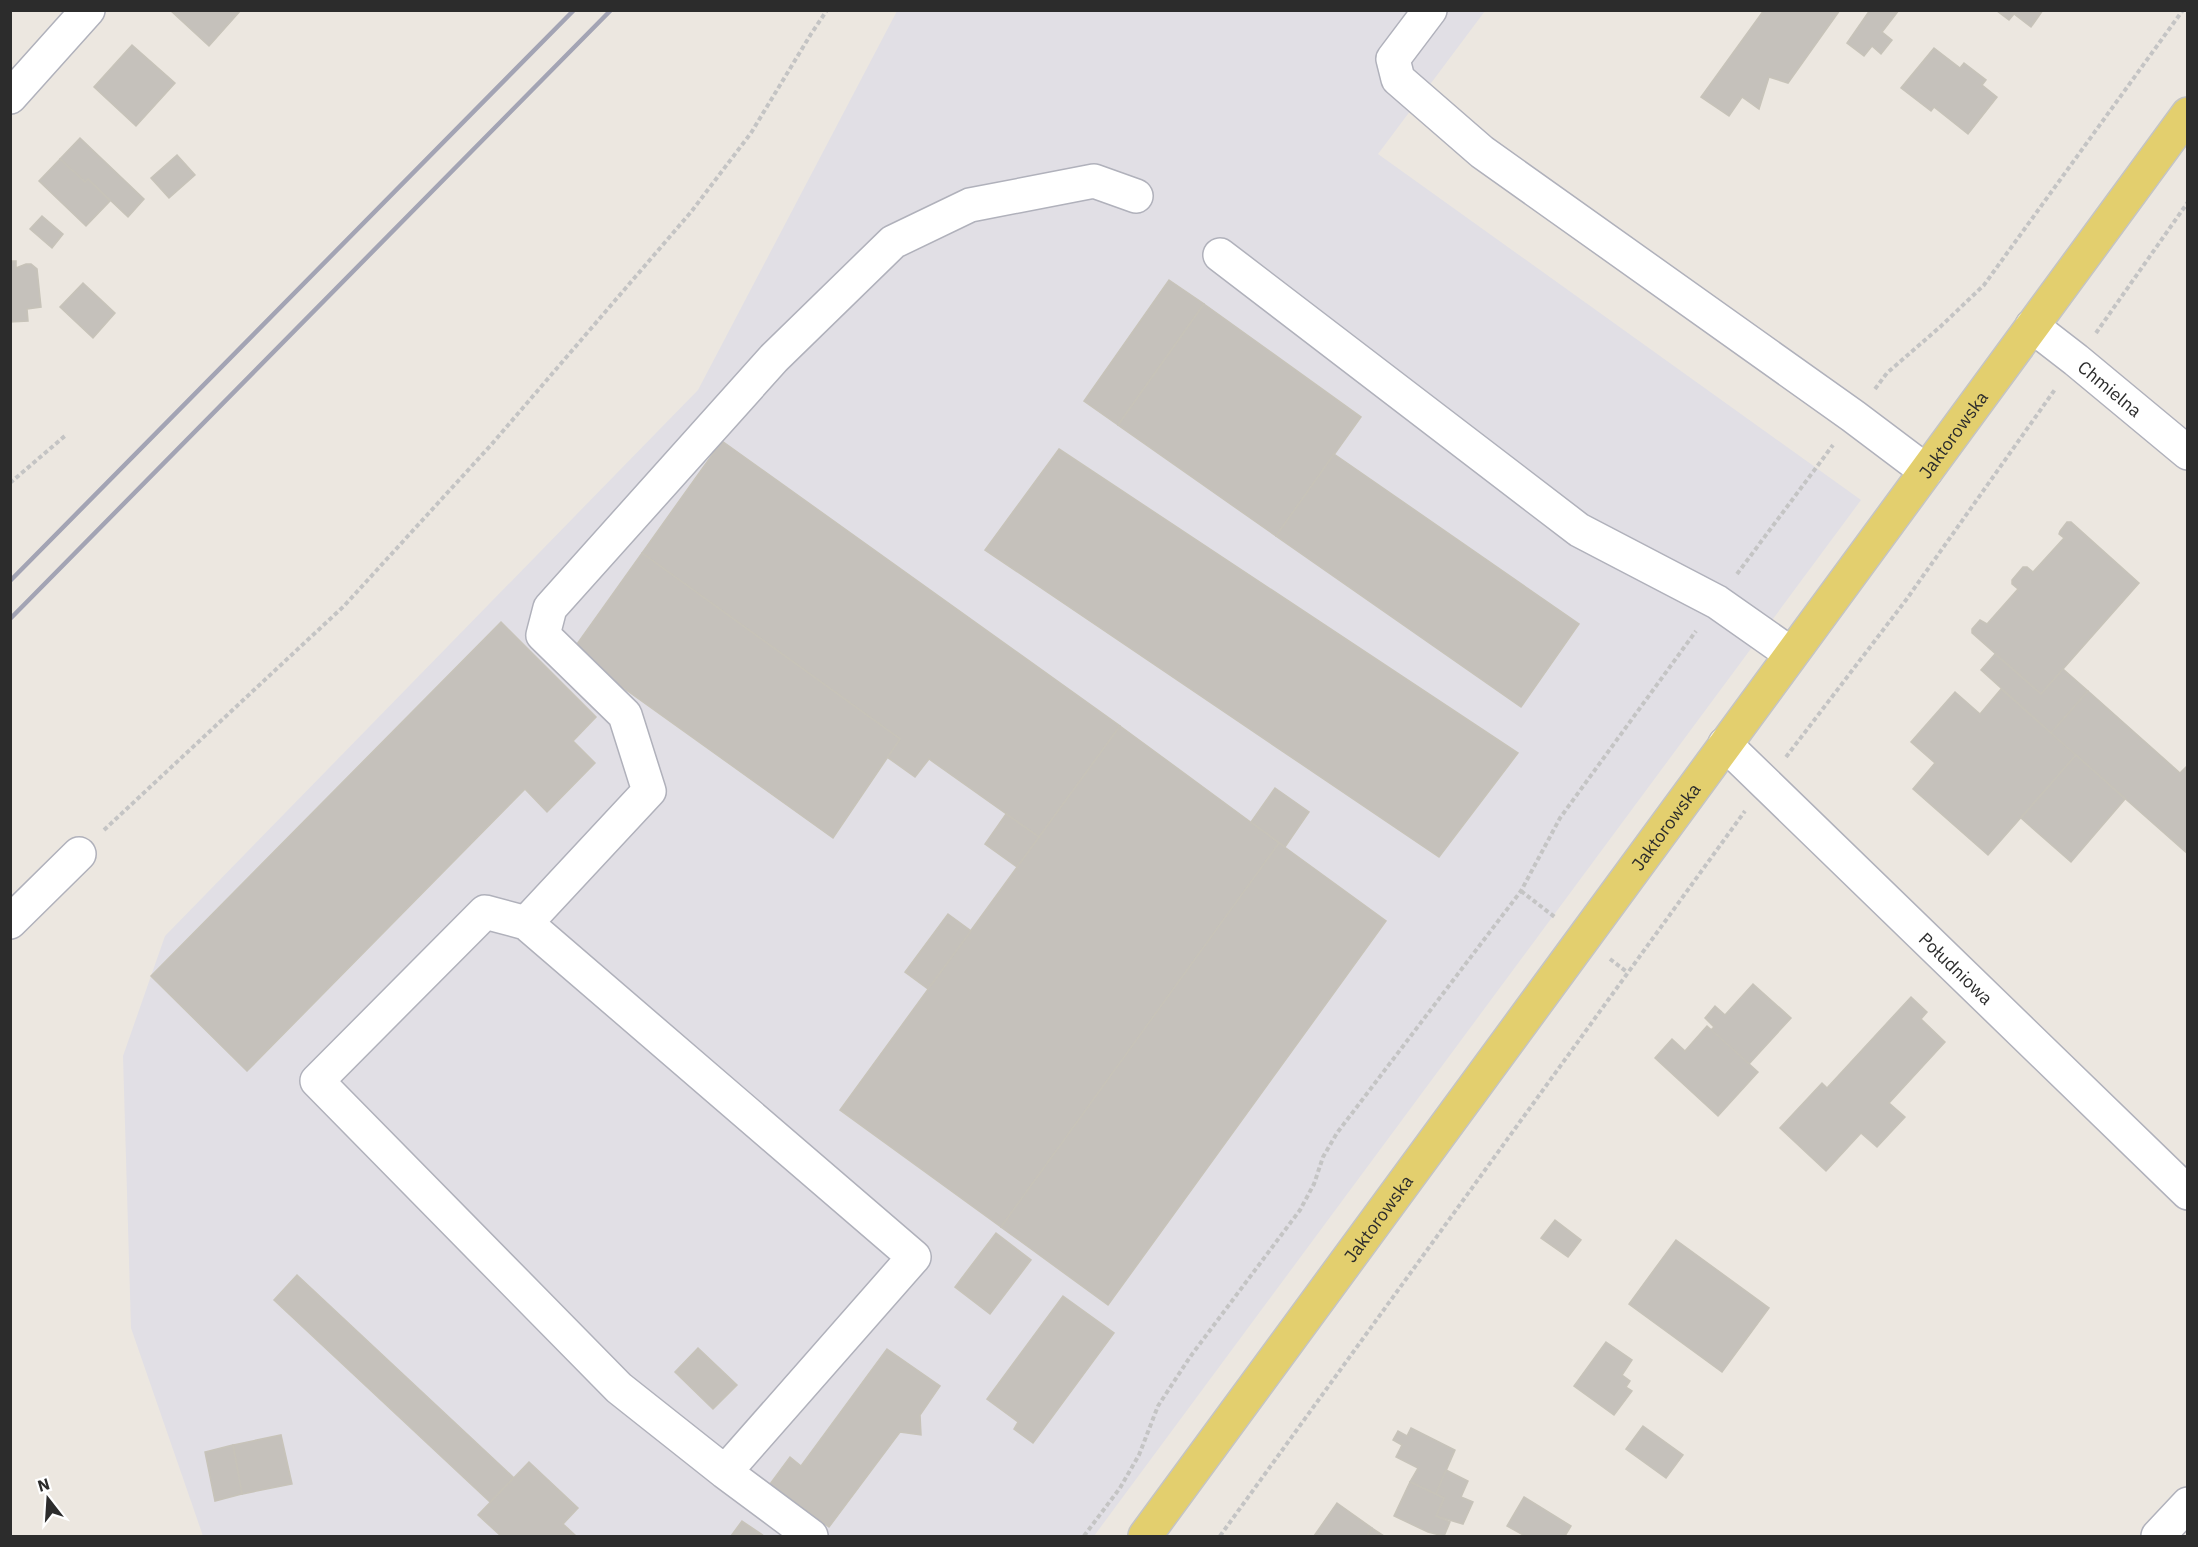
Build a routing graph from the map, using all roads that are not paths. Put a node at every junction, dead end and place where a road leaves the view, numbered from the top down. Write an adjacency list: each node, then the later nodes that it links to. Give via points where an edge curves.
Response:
1 (88, 10): 3 (street)
2 (1430, 10): 9 (street, via 1393,59 1398,79 1482,152)
3 (10, 97)
4 (2187, 114): 7 (main road, Jaktorowska)
5 (1136, 196): 14 (street, via 1094,181 970,204 893,242 774,358 550,608 543,635 625,715 650,791)
6 (1220, 255): 10 (street, via 1579,530 1717,602)
7 (2032, 326): 8 (street, Chmielna); 9 (main road, Jaktorowska)
8 (2187, 453)
9 (1926, 471): 10 (main road, Jaktorowska)
10 (1791, 654): 11 (main road, Jaktorowska)
11 (1725, 744): 15 (street, Południowa); 19 (main road, Jaktorowska)
12 (79, 854): 13 (street)
13 (10, 922)
14 (526, 923): 16 (street, via 914,1257); 16 (street, via 485,912 317,1081 619,1388)
15 (2187, 1193)
16 (725, 1472): 18 (street)
17 (2187, 1504): 20 (street)
18 (811, 1536)
19 (1145, 1536)
20 (2158, 1536)

